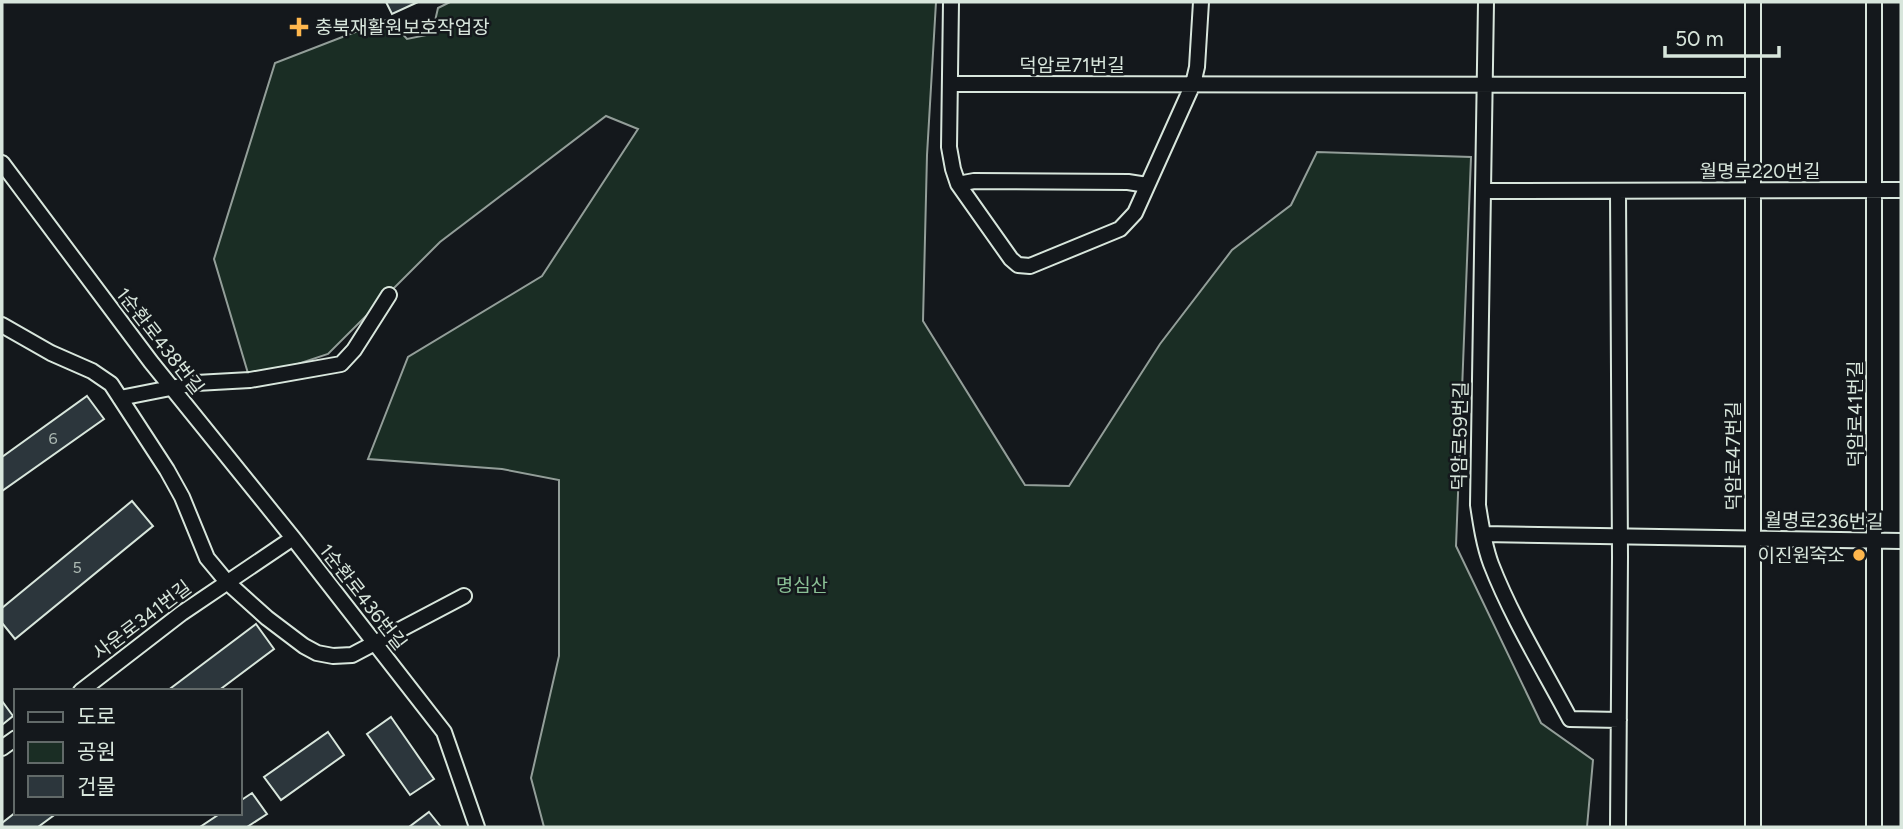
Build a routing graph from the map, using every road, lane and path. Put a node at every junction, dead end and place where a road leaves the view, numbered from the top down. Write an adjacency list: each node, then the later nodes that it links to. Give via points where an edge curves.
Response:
1 (951, 2): 6 (street)
2 (1201, 2): 7 (street)
3 (1486, 2): 8 (street, 덕암로59번길)
4 (1753, 2): 9 (street, 덕암로47번길)
5 (1874, 2): 13 (street, 덕암로41번길)
6 (950, 84): 7 (street, 덕암로71번길); 11 (street, via 949,147)
7 (1194, 84): 8 (street); 12 (street)
8 (1485, 84): 9 (street); 15 (street, 덕암로59번길)
9 (1753, 85): 17 (street, 덕암로47번길)
10 (2, 163): 20 (street, 1순환로438번길)
11 (958, 184): 12 (street); 12 (street, via 1011,259 1030,266 1119,229 1135,213)
12 (1147, 185)
13 (1875, 190): 14 (street, 월명로220번길); 17 (street, 월명로220번길); 26 (street, 덕암로41번길)
14 (1901, 190)
15 (1484, 191): 16 (street, 월명로220번길); 22 (street, 덕암로59번길, via 1478,505)
16 (1618, 191): 17 (street, 월명로220번길); 24 (street)
17 (1753, 191): 25 (street, 덕암로47번길)
18 (389, 295): 20 (street, via 341,365)
19 (2, 325): 21 (street, via 92,370 111,384)
20 (171, 387): 21 (street); 23 (street, 1순환로438번길)
21 (120, 398): 28 (street, via 182,497 207,558)
22 (1483, 534): 24 (street, 월명로236번길); 32 (street, 덕암로59번길, via 1514,615 1570,719)
23 (293, 538): 28 (street, 1순환로436번길); 30 (street, 1순환로436번길)
24 (1620, 538): 25 (street, 월명로236번길); 32 (street)
25 (1753, 540): 26 (street, 월명로236번길); 35 (street, 덕암로47번길)
26 (1874, 541): 27 (street, 월명로236번길); 36 (street, 덕암로41번길)
27 (1901, 541)
28 (227, 582): 30 (street, via 317,653 352,655); 31 (street, 사운로341번길)
29 (464, 596): 30 (street)
30 (375, 644): 33 (street, 1순환로436번길, via 444,733)
31 (84, 689)
32 (1619, 720): 34 (street)
33 (477, 827)
34 (1618, 827)
35 (1753, 827)
36 (1874, 827)

